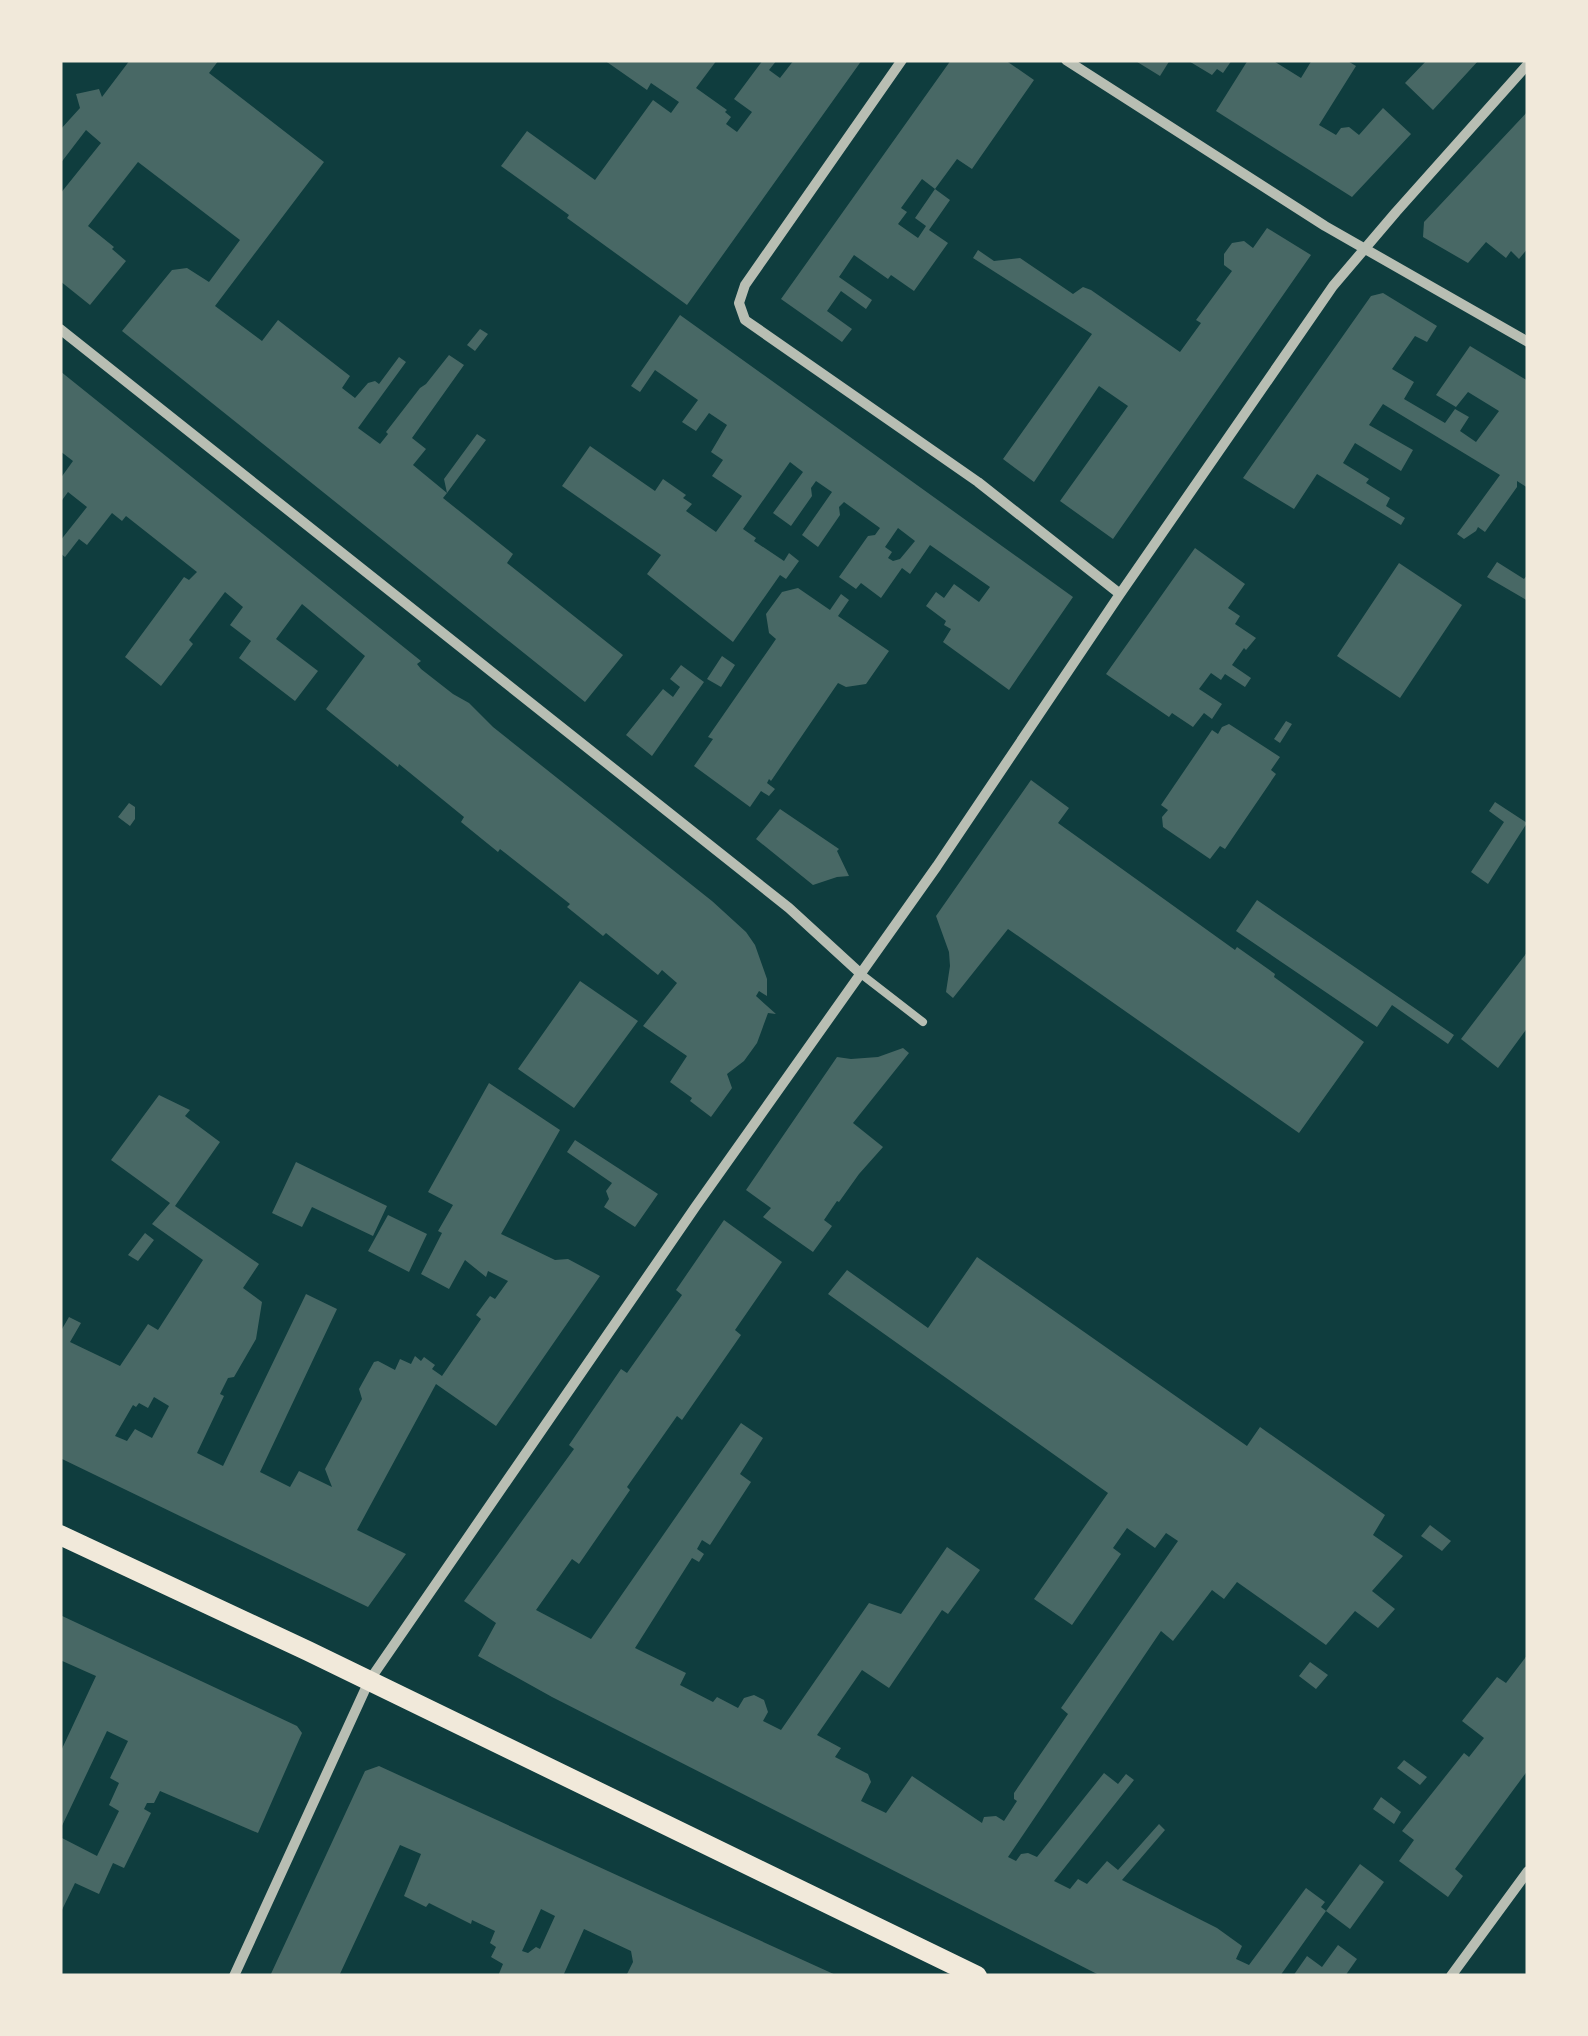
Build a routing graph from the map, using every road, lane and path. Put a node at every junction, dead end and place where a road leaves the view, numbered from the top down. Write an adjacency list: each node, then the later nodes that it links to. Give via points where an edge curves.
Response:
1 (902, 60): 7 (street, via 745,285 739,303 745,320 978,482)
2 (1066, 60): 4 (street)
3 (1528, 64): 4 (street)
4 (1364, 250): 6 (street); 7 (street, via 1332,286)
5 (60, 329): 8 (street, via 789,908)
6 (1528, 342)
7 (1120, 594): 8 (street)
8 (861, 974): 9 (lane); 11 (street)
9 (923, 1022)
10 (60, 1535): 11 (main road)
11 (369, 1681): 13 (street); 14 (main road)
12 (1528, 1871): 15 (street)
13 (234, 1976)
14 (978, 1976)
15 (1451, 1976)

